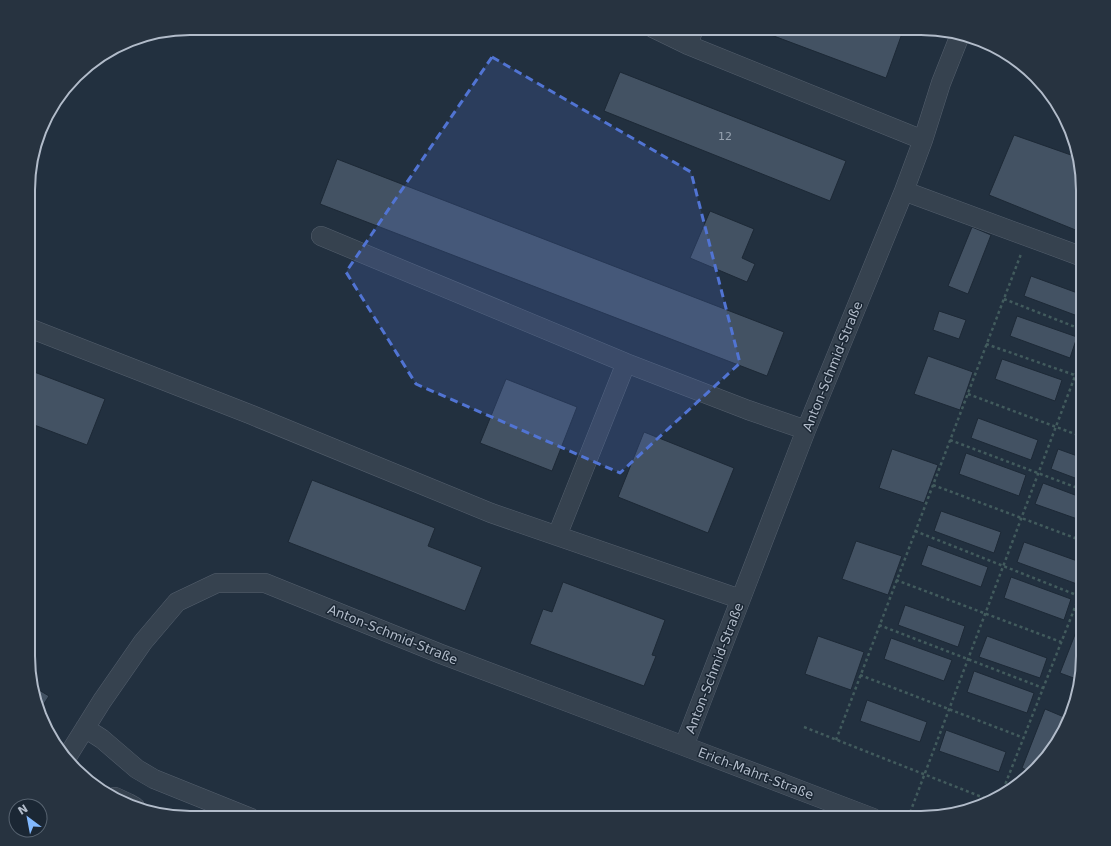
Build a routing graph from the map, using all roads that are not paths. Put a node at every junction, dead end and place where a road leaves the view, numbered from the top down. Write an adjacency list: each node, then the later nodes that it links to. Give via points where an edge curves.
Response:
1 (691, 36): 3 (street)
2 (958, 39): 3 (street, Anton-Schmid-Straße)
3 (923, 140): 4 (street, Anton-Schmid-Straße)
4 (904, 191): 6 (street); 9 (street, Anton-Schmid-Straße)
5 (321, 236): 8 (street)
6 (1076, 254)
7 (35, 330): 10 (street, via 491,513)
8 (626, 362): 9 (street); 10 (street)
9 (806, 430): 11 (street, Anton-Schmid-Straße)
10 (557, 536): 11 (street)
11 (740, 599): 13 (street, Anton-Schmid-Straße)
12 (85, 728): 13 (street, Anton-Schmid-Straße, via 143,642 176,602 217,583 265,583 441,654); 14 (street, Anton-Schmid-Straße); 15 (street, via 137,769 154,779)
13 (684, 746): 16 (street, Erich-Mahrt-Straße)
14 (70, 753)
15 (234, 811)
16 (855, 811)

